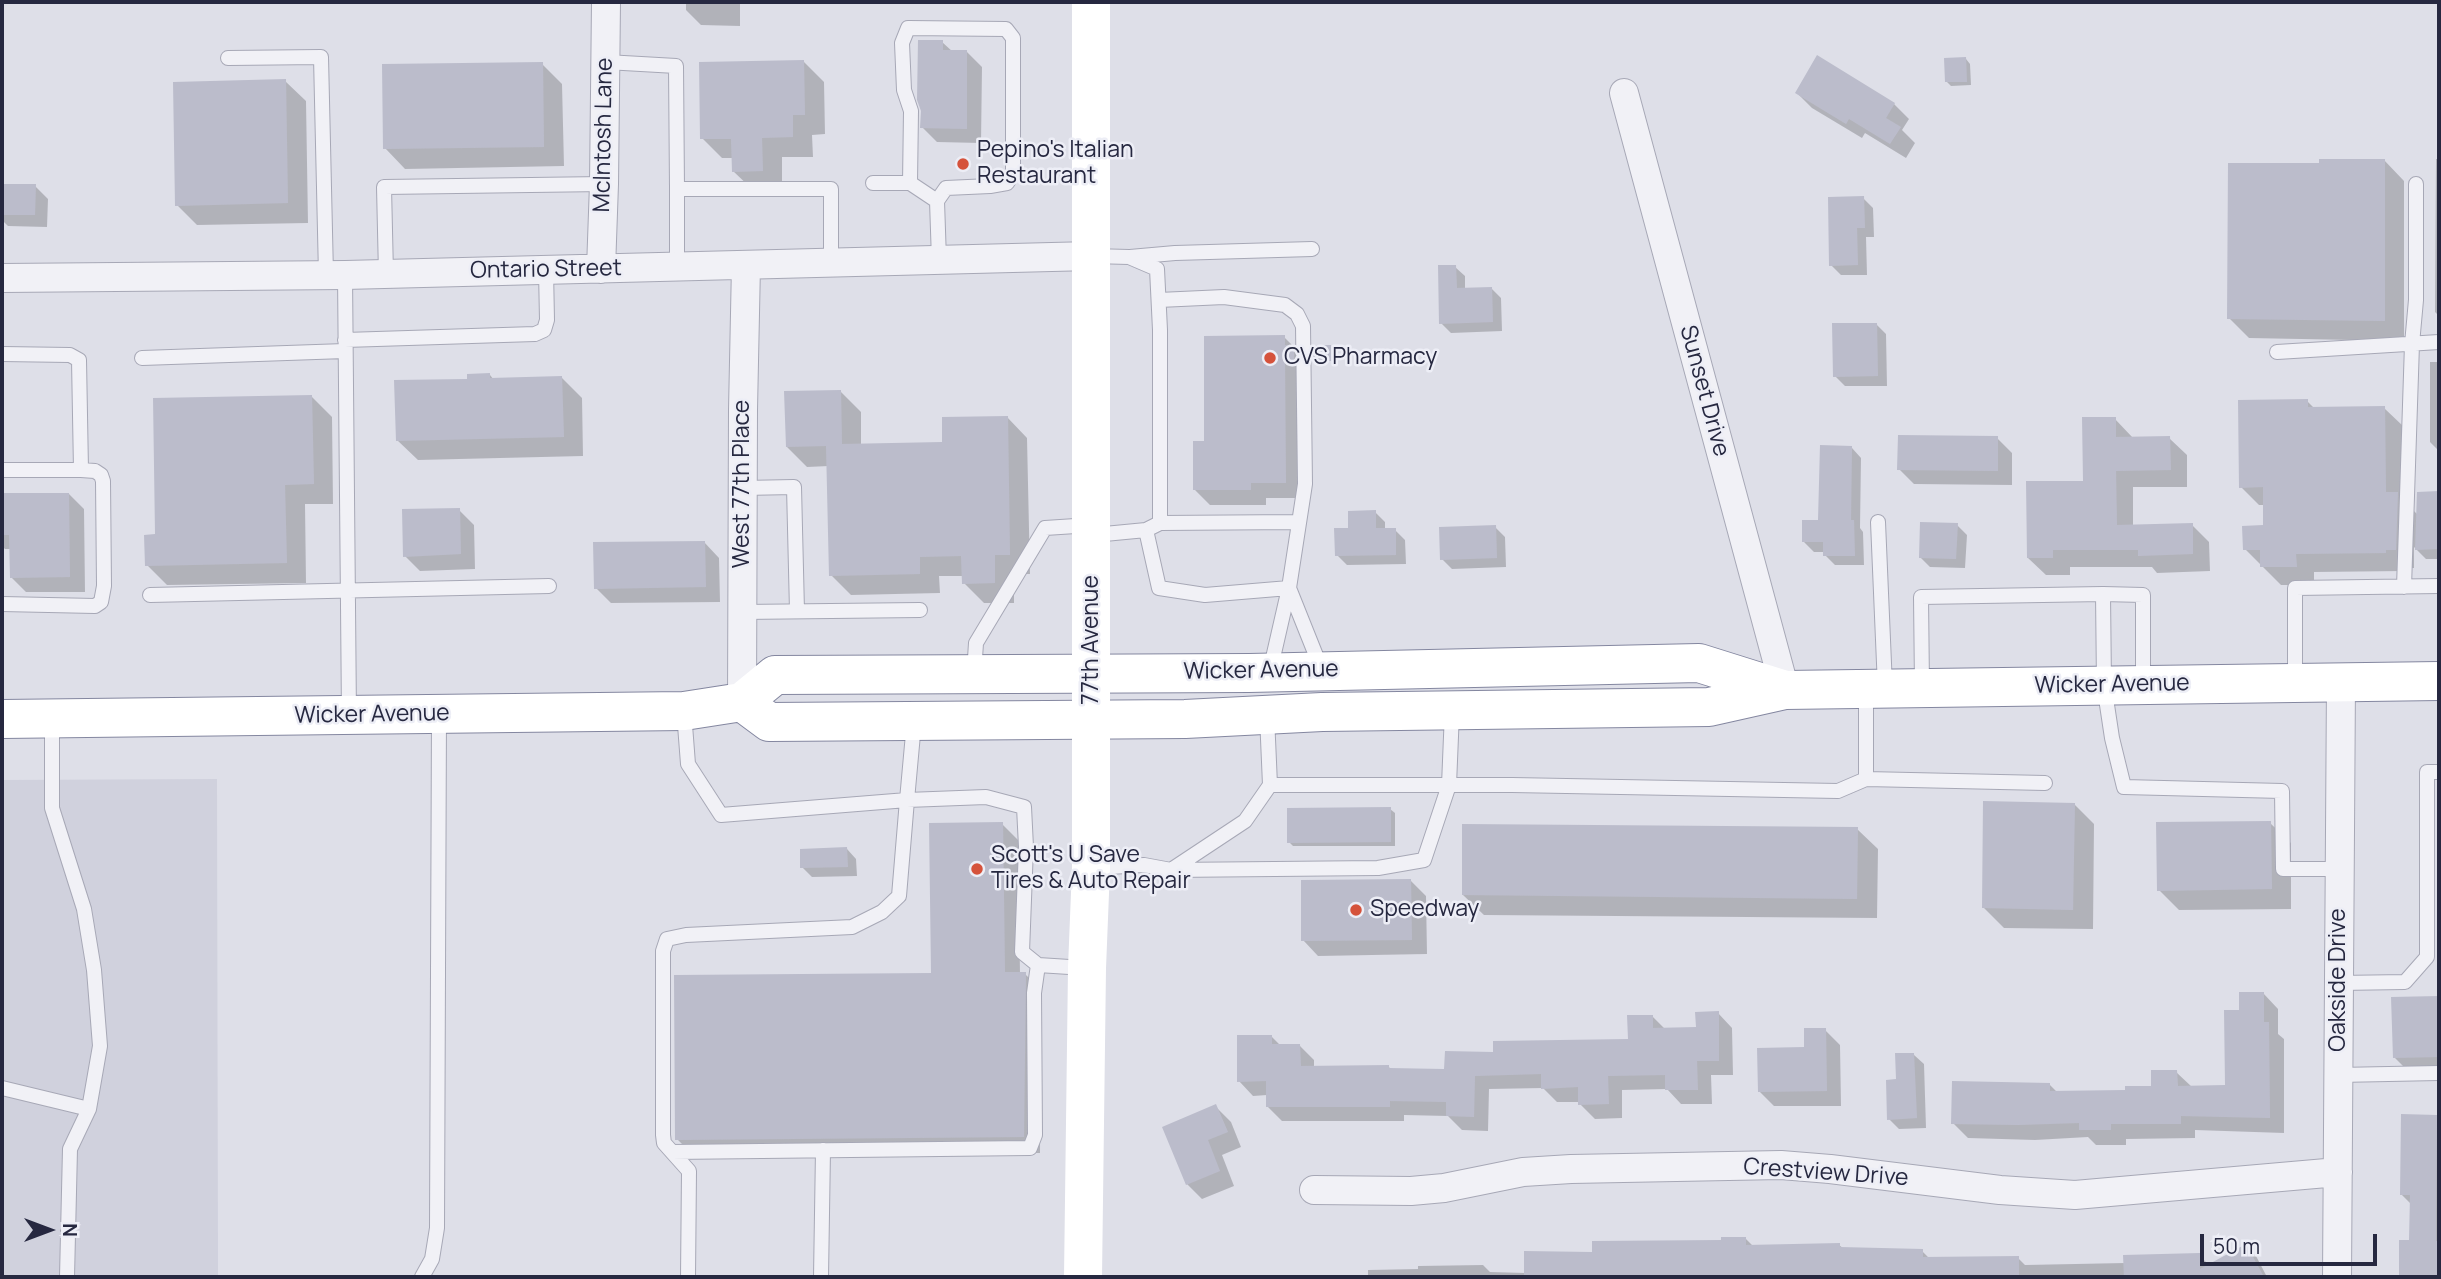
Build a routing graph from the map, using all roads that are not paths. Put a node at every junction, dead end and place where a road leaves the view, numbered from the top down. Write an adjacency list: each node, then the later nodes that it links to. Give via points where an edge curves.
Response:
1 (606, 2): 4 (street, Mclntosh Lane)
2 (1091, 2): 13 (main road, 77th Avenue)
3 (228, 58): 22 (lane, via 321,57)
4 (606, 62): 8 (street, Mclntosh Lane); 10 (lane, via 676,66)
5 (1624, 93): 60 (street, Sunset Drive)
6 (873, 183): 7 (lane)
7 (910, 183): 11 (lane); 11 (lane, via 911,111 904,90 902,43 908,28 1006,29 1013,38 1013,174 1007,183 946,188)
8 (604, 184): 19 (street, Mclntosh Lane); 21 (lane, via 384,187)
9 (2416, 184): 26 (lane)
10 (677, 189): 16 (lane, via 831,189); 18 (lane)
11 (937, 201): 15 (lane)
12 (1312, 249): 14 (lane)
13 (1091, 257): 14 (lane); 15 (street, Ontario Street); 37 (main road, 77th Avenue)
14 (1129, 257): 24 (lane, via 1157,269)
15 (939, 260): 16 (street, Ontario Street)
16 (831, 263): 17 (street, Ontario Street)
17 (746, 265): 18 (street, Ontario Street); 33 (street, West 77th Place)
18 (677, 267): 19 (street, Ontario Street)
19 (601, 269): 20 (street, Ontario Street)
20 (546, 270): 21 (street, Ontario Street); 27 (lane, via 547,320 544,330 535,334)
21 (386, 274): 22 (street, Ontario Street)
22 (336, 275): 23 (street, Ontario Street); 27 (lane)
23 (2, 278)
24 (1159, 300): 34 (lane, via 1224,297 1285,305 1297,313 1303,326 1305,484); 36 (lane)
25 (2439, 342): 26 (lane)
26 (2412, 344): 28 (lane); 40 (lane)
27 (345, 345): 30 (lane); 42 (lane)
28 (2277, 352)
29 (2, 354): 32 (lane, via 70,355 79,360)
30 (142, 358)
31 (2, 470): 32 (lane)
32 (81, 470): 45 (lane, via 95,471 103,481 102,602 95,606)
33 (743, 488): 47 (lane, via 794,487); 48 (street, West 77th Place)
34 (1298, 522): 36 (lane); 41 (lane)
35 (1878, 522): 58 (lane)
36 (1153, 526): 37 (lane); 41 (lane, via 1159,588 1205,595)
37 (1092, 531): 51 (main road, 77th Avenue); 52 (lane, via 1045,528 976,643)
38 (549, 586): 42 (lane)
39 (2439, 586): 40 (lane)
40 (2404, 587): 54 (lane, via 2295,588)
41 (1289, 588): 49 (lane); 50 (lane)
42 (347, 591): 44 (lane); 65 (lane)
43 (2103, 594): 56 (lane, via 2143,594); 57 (lane); 59 (lane, via 1921,597)
44 (150, 595)
45 (2, 604)
46 (920, 610): 47 (lane)
47 (797, 611): 48 (lane)
48 (742, 612): 61 (street, West 77th Place)
49 (1321, 670): 50 (main road, Wicker Avenue); 60 (main road, Wicker Avenue, via 1699,663)
50 (1269, 672): 51 (main road, Wicker Avenue)
51 (1092, 673): 52 (main road, Wicker Avenue); 68 (main road, 77th Avenue)
52 (974, 675): 61 (main road, Wicker Avenue, via 775,675)
53 (2439, 681): 55 (main road, Wicker Avenue)
54 (2295, 682): 55 (main road, Wicker Avenue); 56 (main road, Wicker Avenue)
55 (2341, 682): 78 (street, Oakside Drive)
56 (2143, 684): 57 (main road, Wicker Avenue)
57 (2104, 685): 59 (main road, Wicker Avenue); 78 (lane, via 2124,787 2282,791 2283,869)
58 (1875, 688): 59 (main road, Wicker Avenue); 60 (main road, Wicker Avenue); 72 (lane)
59 (1922, 688)
60 (1785, 690): 62 (main road, Wicker Avenue, via 1709,707)
61 (742, 702): 63 (main road, Wicker Avenue); 70 (main road, Wicker Avenue, via 769,722)
62 (1452, 710): 66 (main road, Wicker Avenue); 75 (lane)
63 (684, 711): 64 (main road, Wicker Avenue); 76 (lane, via 688,764 721,815)
64 (439, 714): 65 (main road, Wicker Avenue); 92 (lane, via 437,1228 432,1259)
65 (349, 715): 67 (main road, Wicker Avenue)
66 (1266, 715): 68 (main road, Wicker Avenue); 74 (lane)
67 (52, 718): 69 (main road, Wicker Avenue); 86 (lane, via 52,808 84,909 94,970 100,1046)
68 (1091, 718): 70 (main road, Wicker Avenue); 77 (main road, 77th Avenue)
69 (2, 719)
70 (914, 720): 76 (lane)
71 (2439, 772): 82 (lane, via 2427,772 2427,957 2406,982)
72 (1866, 779): 73 (lane); 75 (lane, via 1838,791)
73 (2045, 783)
74 (1270, 785): 75 (lane); 79 (lane, via 1245,821)
75 (1449, 785): 79 (lane, via 1424,860 1378,868)
76 (906, 800): 80 (lane, via 986,797 1024,807 1022,952); 88 (lane, via 900,896 882,912 852,927 667,939 663,951 663,1135)
77 (1091, 868): 79 (lane, via 1144,864); 81 (main road, 77th Avenue)
78 (2339, 869): 82 (street, Oakside Drive)
79 (1171, 870)
80 (1038, 965): 81 (lane); 87 (lane, via 1034,993 1035,1135 1030,1148)
81 (1087, 968): 95 (main road, 77th Avenue)
82 (2339, 983): 84 (street, Oakside Drive)
83 (2439, 1073): 84 (lane)
84 (2338, 1075): 89 (street, Oakside Drive)
85 (2, 1088): 86 (lane)
86 (89, 1109): 91 (lane, via 70,1149)
87 (823, 1150): 88 (lane); 94 (lane)
88 (672, 1152): 93 (lane, via 689,1171)
89 (2337, 1172): 90 (street, Crestview Drive, via 2076,1195 2000,1191 1781,1165 1571,1169 1523,1172 1411,1191); 96 (street, Oakside Drive)
90 (1314, 1190)
91 (67, 1277)
92 (422, 1277)
93 (688, 1277)
94 (821, 1277)
95 (1083, 1277)
96 (2337, 1277)

